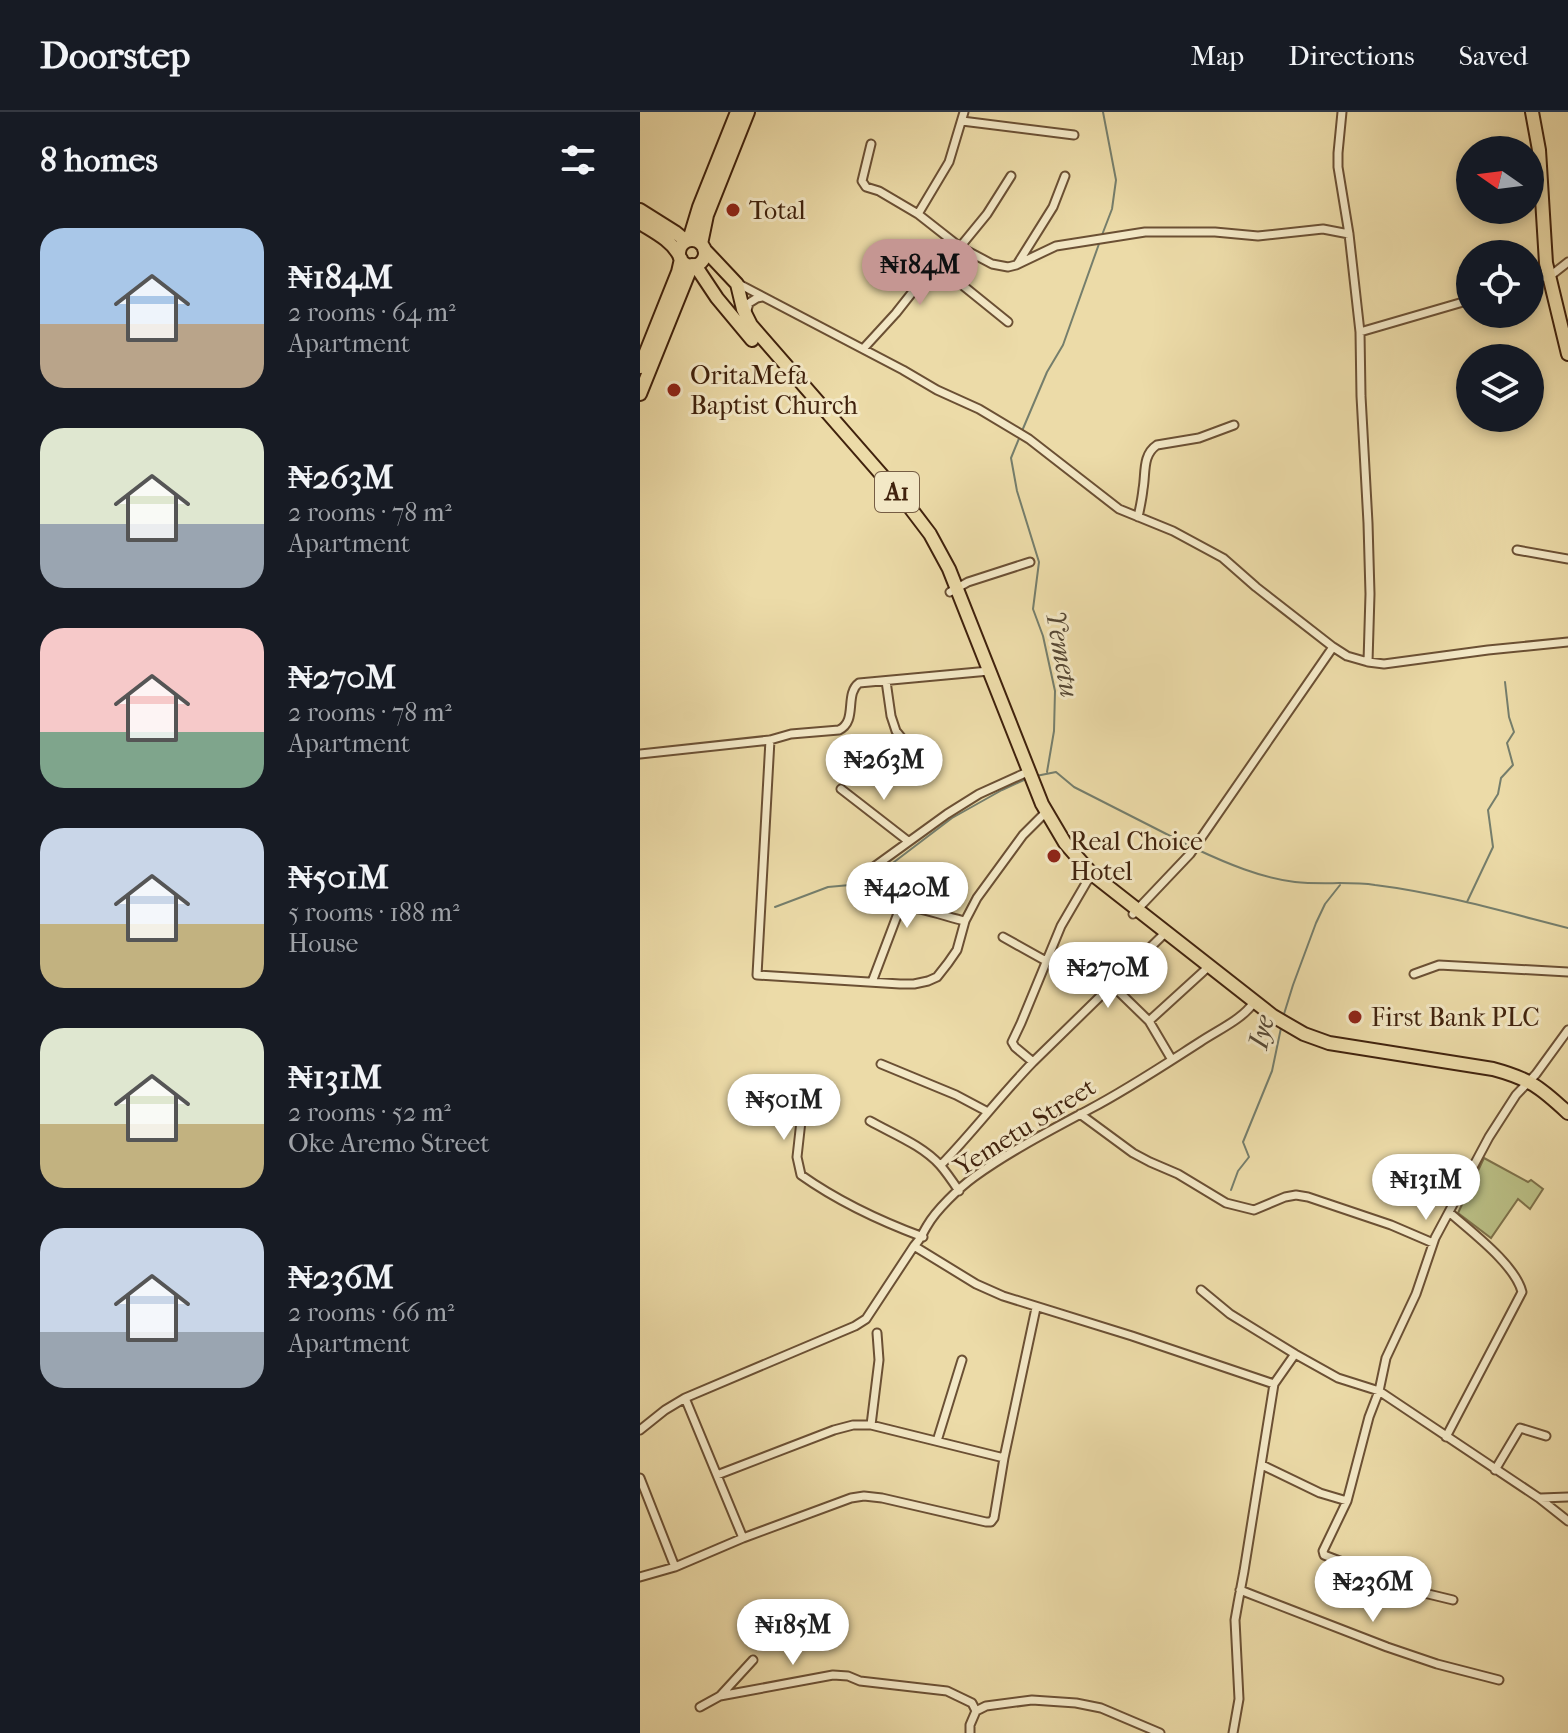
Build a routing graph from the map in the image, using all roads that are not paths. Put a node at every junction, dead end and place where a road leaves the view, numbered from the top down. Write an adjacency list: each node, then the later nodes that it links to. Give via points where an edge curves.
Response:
1 (737, 112): 14 (highway, via 699,207)
2 (748, 112): 14 (highway)
3 (1342, 112): 13 (street, via 1338,167)
4 (1535, 112): 20 (highway, via 1547,167)
5 (963, 116): 6 (street); 11 (street, via 949,162)
6 (1074, 135)
7 (871, 144): 11 (street, via 862,181 866,187)
8 (1011, 176): 15 (street, via 987,214)
9 (1065, 176): 19 (street, via 1053,207)
10 (640, 210): 14 (highway, A1)
11 (918, 214): 15 (street)
12 (640, 223): 16 (highway, A1)
13 (1349, 234): 19 (street, via 1323,229 1258,236 1145,232 1056,246); 29 (street)
14 (695, 244): 16 (highway, via 680,247); 16 (highway, via 702,260); 22 (highway, A1)
15 (956, 245): 18 (street); 19 (street, via 992,264)
16 (686, 261): 23 (highway); 39 (highway, A1, via 917,528)
17 (1568, 262): 20 (street)
18 (935, 263): 27 (street); 30 (street)
19 (1016, 265)
20 (1551, 275): 21 (street); 28 (highway); 31 (highway)
21 (1544, 277)
22 (734, 281): 24 (street); 26 (highway, A1)
23 (677, 289): 32 (highway); 33 (highway)
24 (762, 297): 26 (street, via 749,303); 30 (street)
25 (1456, 304): 29 (street)
26 (746, 318): 39 (highway, A1, via 920,521 941,551)
27 (1008, 322)
28 (1568, 327)
29 (1360, 332): 42 (street, via 1369,537)
30 (863, 349): 35 (street, via 1018,432 1108,502)
31 (1568, 354)
32 (640, 367)
33 (640, 394)
34 (1234, 425): 35 (street, via 1152,448)
35 (1138, 517): 41 (street, via 1223,558)
36 (1517, 550): 37 (street)
37 (1568, 559)
38 (1030, 562): 39 (street)
39 (953, 590): 43 (highway, A1)
40 (1568, 642): 42 (street, via 1402,663)
41 (1333, 647): 42 (street); 54 (street, via 1190,854)
42 (1368, 662)
43 (986, 671): 44 (street); 48 (highway, A1)
44 (886, 681): 45 (street, via 855,685 845,728); 46 (street, via 896,731)
45 (770, 740): 47 (street); 62 (street, via 757,975)
46 (909, 747)
47 (640, 754)
48 (1027, 778): 50 (highway, A1); 51 (street, via 979,794); 54 (highway, A1, via 1074,856)
49 (841, 789): 51 (street)
50 (1042, 816): 53 (highway, A1, via 1071,861); 55 (street, via 1023,835)
51 (908, 841): 52 (street)
52 (860, 877)
53 (1089, 878): 54 (highway, A1); 58 (street)
54 (1135, 912): 56 (highway, A1); 64 (highway, A1)
55 (965, 921): 62 (street, via 957,950 937,977 914,984); 62 (street, via 900,908)
56 (1162, 936): 59 (highway, A1); 63 (street)
57 (1003, 937): 58 (street)
58 (1046, 961): 68 (street, via 1012,1042)
59 (1205, 970): 64 (highway, A1); 65 (street)
60 (1568, 972): 61 (street, via 1439,965)
61 (1414, 974)
62 (872, 982)
63 (1112, 985): 65 (street); 68 (street)
64 (1253, 1004): 67 (street, Yemetu Street); 70 (highway, A1, via 1315,1039 1493,1069)
65 (1149, 1021): 67 (street)
66 (1568, 1030): 70 (street)
67 (1172, 1060): 74 (street, Yemetu Street)
68 (1033, 1062): 72 (street)
69 (881, 1064): 72 (street)
70 (1526, 1083): 73 (highway, A1, via 1547,1093); 76 (highway, A1); 79 (street, via 1489,1137)
71 (802, 1112): 80 (street, via 797,1157 801,1175 841,1201)
72 (988, 1112): 77 (street)
73 (1568, 1113)
74 (1080, 1114): 78 (street, Yemetu Street); 81 (street, via 1133,1153 1226,1203 1254,1210 1285,1197 1308,1197)
75 (870, 1121): 77 (street)
76 (1568, 1121)
77 (941, 1165): 78 (street)
78 (959, 1191): 80 (street, Yemetu Street, via 927,1225)
79 (1449, 1212): 81 (street); 94 (street, via 1514,1274 1522,1292)
80 (923, 1237): 82 (street, Yemetu Street)
81 (1433, 1243): 89 (street, via 1386,1358)
82 (914, 1246): 84 (street, via 989,1290); 90 (street, Yemetu Street, via 866,1319)
83 (1201, 1290): 86 (street)
84 (1036, 1308): 88 (street); 96 (street)
85 (877, 1333): 91 (street)
86 (1295, 1354): 88 (street); 89 (street, via 1338,1378)
87 (962, 1360): 95 (street)
88 (1274, 1384): 97 (street)
89 (1379, 1391): 94 (street); 103 (street)
90 (685, 1398): 92 (street, Yemetu Street); 99 (street)
91 (871, 1425): 95 (street); 99 (street, via 834,1430)
92 (640, 1430)
93 (1546, 1436): 98 (street, via 1520,1428)
94 (1446, 1437): 98 (street)
95 (937, 1441): 96 (street)
96 (1004, 1458): 105 (street, via 991,1522 864,1496)
97 (1262, 1465): 103 (street); 108 (street)
98 (1495, 1470): 102 (street)
99 (717, 1475): 105 (street)
100 (640, 1478): 106 (street)
101 (1568, 1497): 102 (street)
102 (1539, 1498): 104 (street)
103 (1347, 1501): 109 (street, via 1324,1555 1391,1585)
104 (1568, 1521)
105 (743, 1538): 106 (street)
106 (675, 1567): 107 (street)
107 (640, 1577)
108 (1240, 1590): 111 (street, via 1387,1647); 117 (street, via 1235,1620 1239,1699)
109 (1453, 1600)
110 (753, 1660): 112 (street)
111 (1499, 1680)
112 (720, 1696): 113 (street); 114 (street, via 833,1675 947,1691 972,1703)
113 (700, 1707)
114 (976, 1711): 115 (street); 116 (street, via 1015,1701 1052,1700 1101,1708)
115 (970, 1733)
116 (1160, 1733)
117 (1233, 1733)

